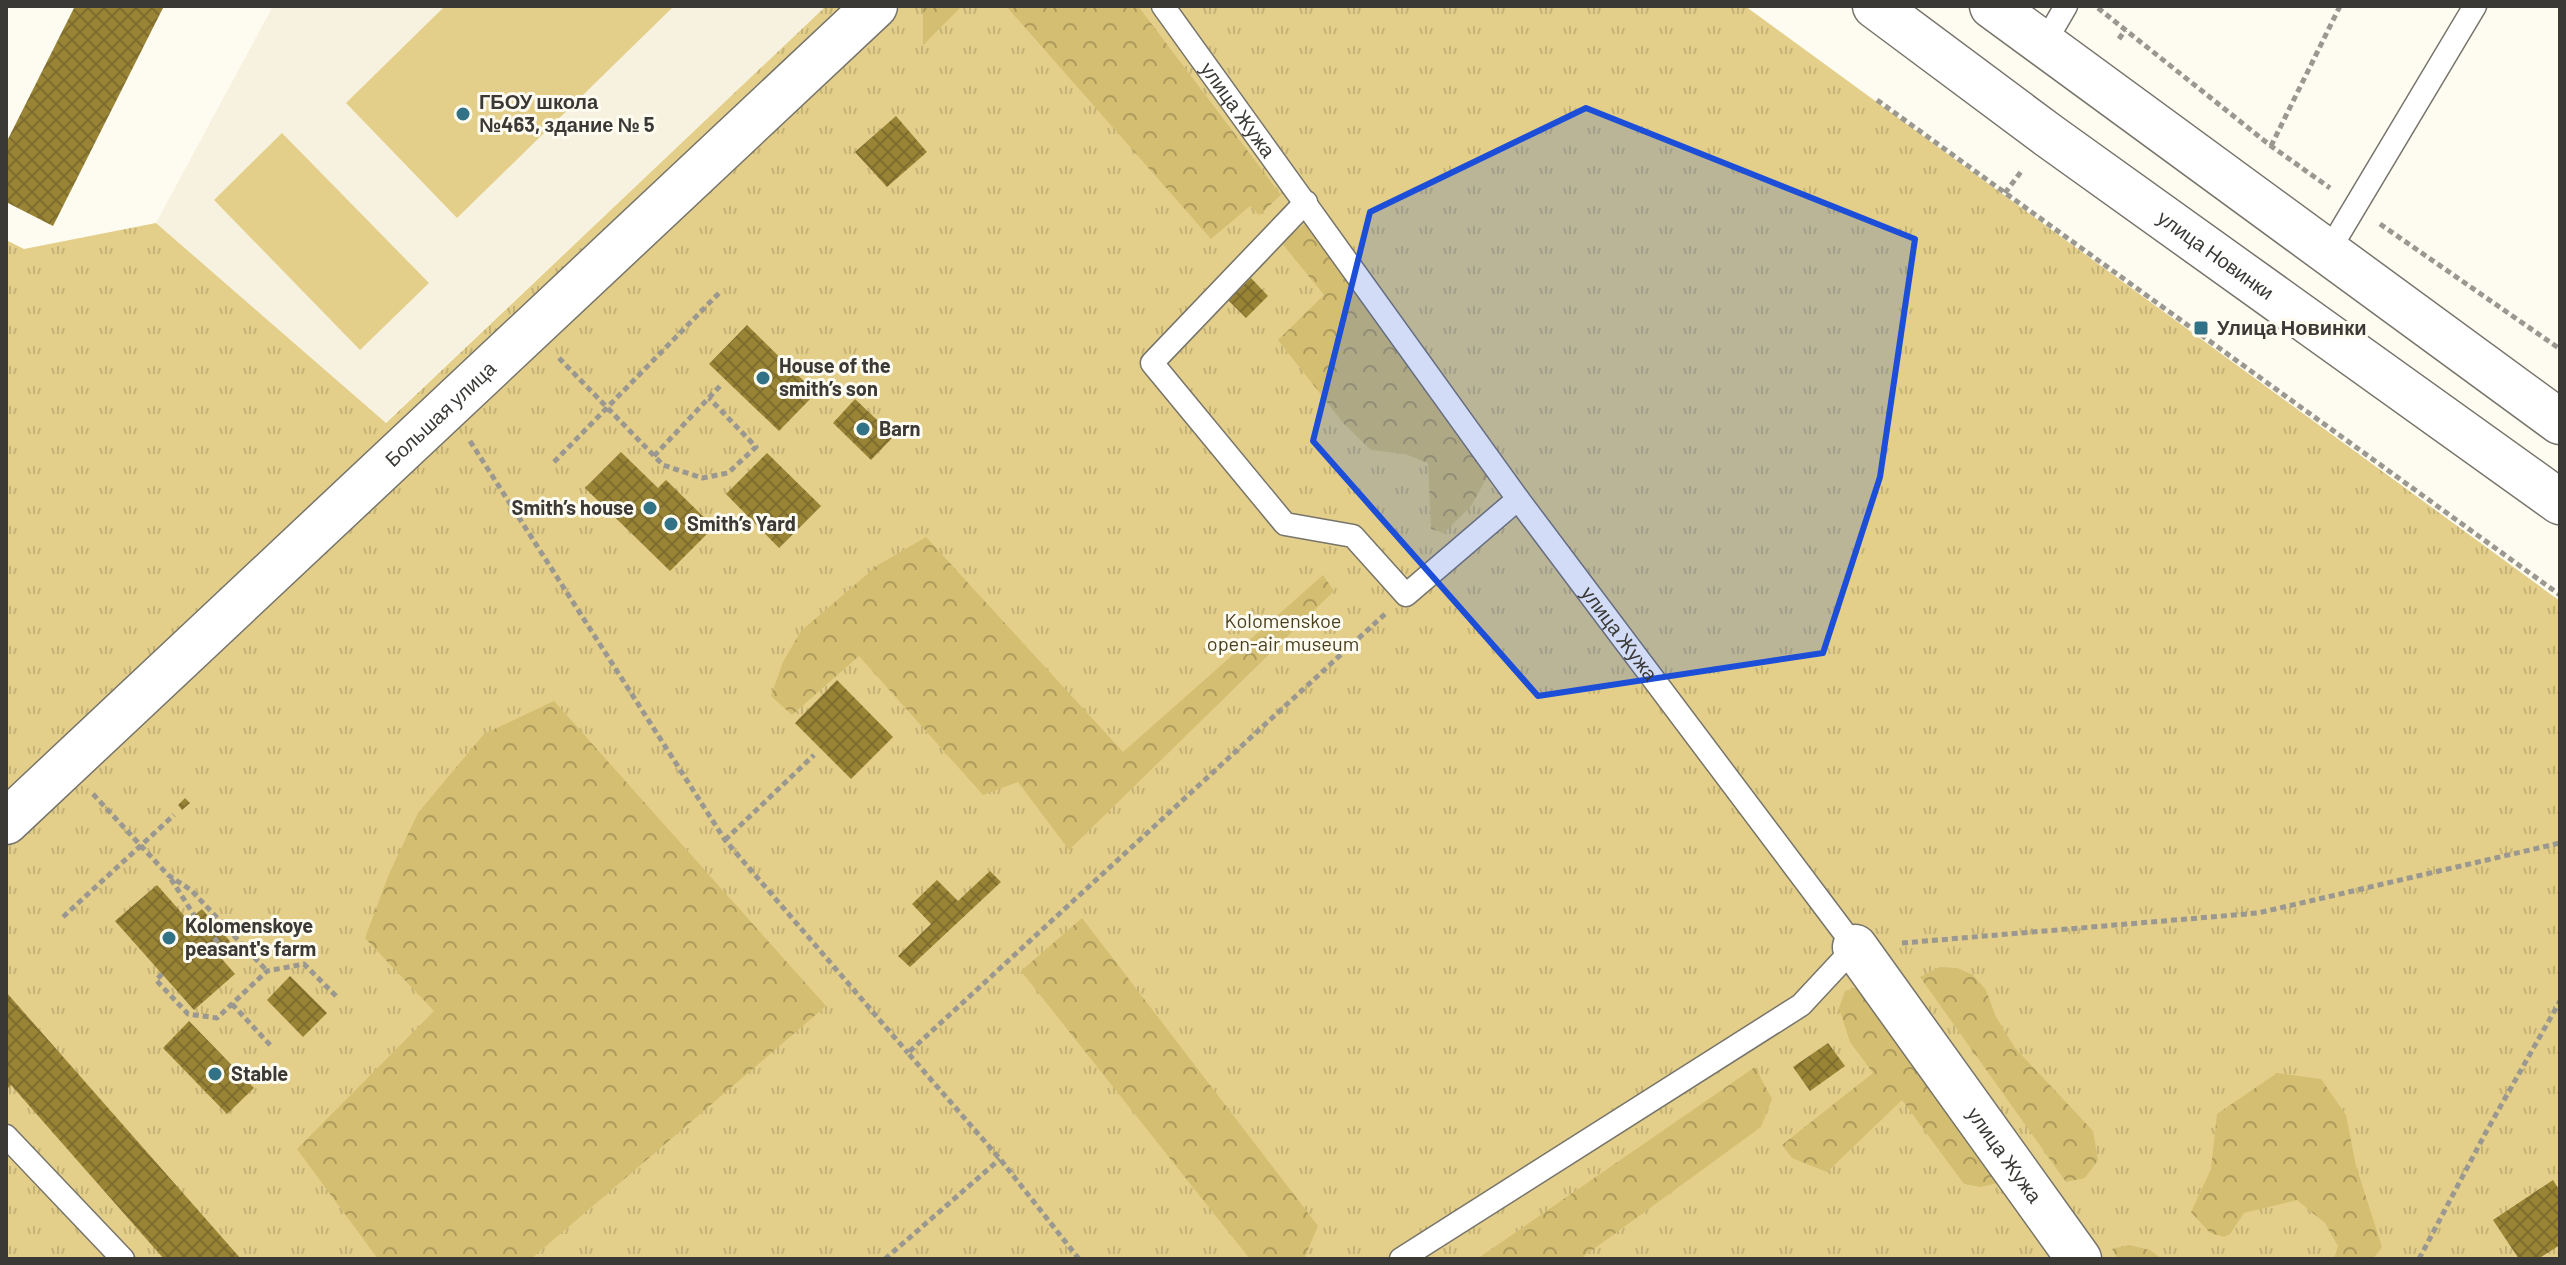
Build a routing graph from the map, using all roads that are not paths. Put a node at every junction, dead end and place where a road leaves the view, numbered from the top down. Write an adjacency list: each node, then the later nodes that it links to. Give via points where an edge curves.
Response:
1 (875, 6): 13 (street, Большая улица)
2 (1163, 6): 8 (lane, улица Жужа)
3 (1875, 6): 12 (street, улица Новинки)
4 (1992, 6): 7 (street)
5 (2066, 6): 7 (lane)
6 (2475, 6): 9 (lane)
7 (2044, 44): 9 (street)
8 (1306, 202): 11 (lane, улица Жужа); 11 (lane, via 1152,363 1285,524 1353,536 1406,595)
9 (2328, 252): 10 (street)
10 (2560, 422)
11 (1518, 499): 14 (lane, улица Жужа)
12 (2560, 502)
13 (6, 822)
14 (1855, 947): 17 (lane, via 1801,1005); 18 (street, улица Жужа)
15 (6, 1136): 16 (lane)
16 (123, 1259)
17 (1401, 1259)
18 (2079, 1259)

